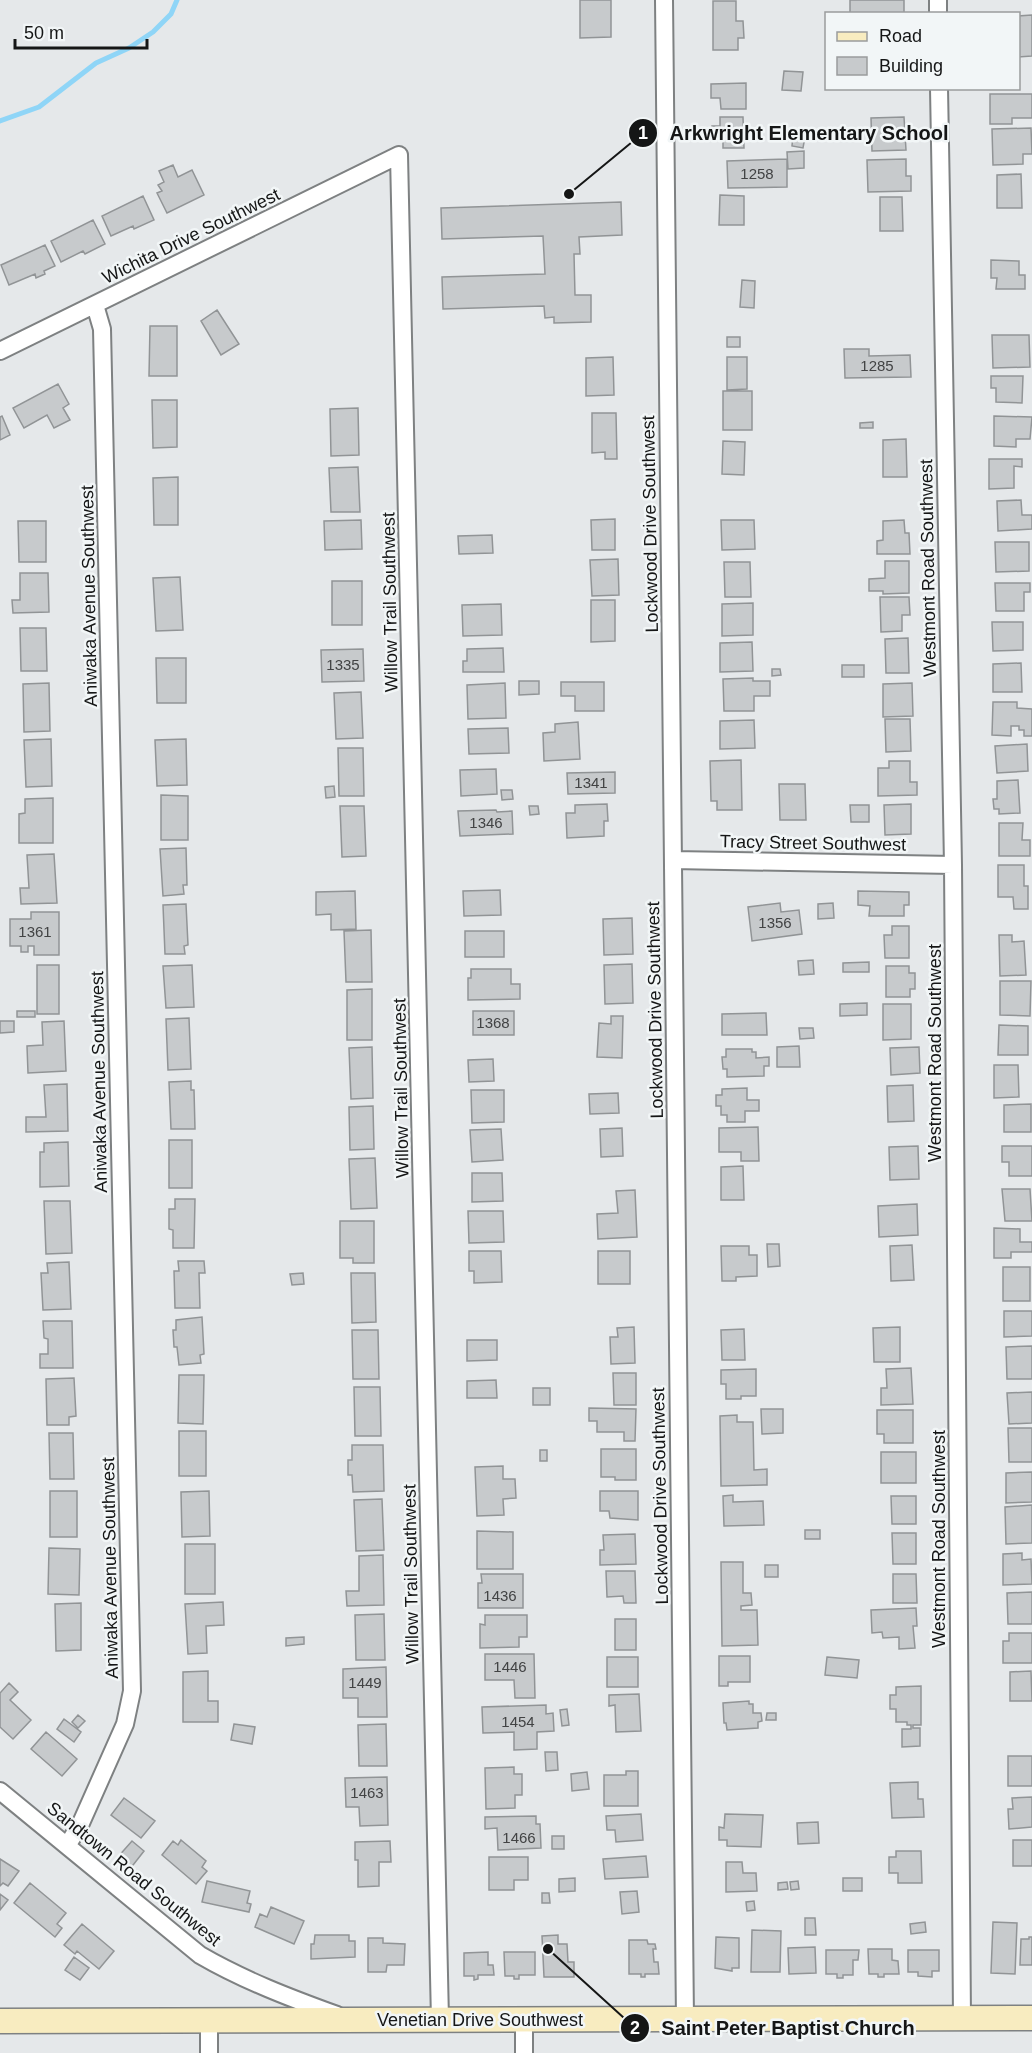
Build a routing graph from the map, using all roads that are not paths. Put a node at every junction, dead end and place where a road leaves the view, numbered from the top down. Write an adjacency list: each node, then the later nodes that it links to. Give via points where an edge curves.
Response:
1 (664, 0): 6 (street, Lockwood Drive Southwest)
2 (939, 90): 7 (street, Westmont Road Southwest)
3 (399, 155): 4 (street, Wichita Drive Southwest); 16 (street, Willow Trail Southwest)
4 (95, 305): 5 (street, Wichita Drive Southwest); 9 (street, Aniwaka Avenue Southwest, via 102,329 132,1691 125,1724)
5 (0, 351)
6 (673, 860): 7 (street, Tracy Street Southwest); 13 (street, Lockwood Drive Southwest)
7 (952, 865): 10 (street, Westmont Road Southwest)
8 (0, 1791): 9 (street, Sandtown Road Southwest)
9 (67, 1846): 15 (street, Sandtown Road Southwest, via 200,1955 286,1996)
10 (962, 2018): 11 (street, Venetian Drive Southwest); 13 (street, Venetian Drive Southwest)
11 (1032, 2018)
12 (524, 2019): 13 (street, Venetian Drive Southwest); 16 (street, Venetian Drive Southwest); 19 (street)
13 (685, 2019)
14 (209, 2020): 15 (street, Venetian Drive Southwest); 17 (street, Venetian Drive Southwest); 18 (street)
15 (350, 2020): 16 (street, Venetian Drive Southwest)
16 (440, 2020)
17 (0, 2021)
18 (209, 2053)
19 (524, 2053)

